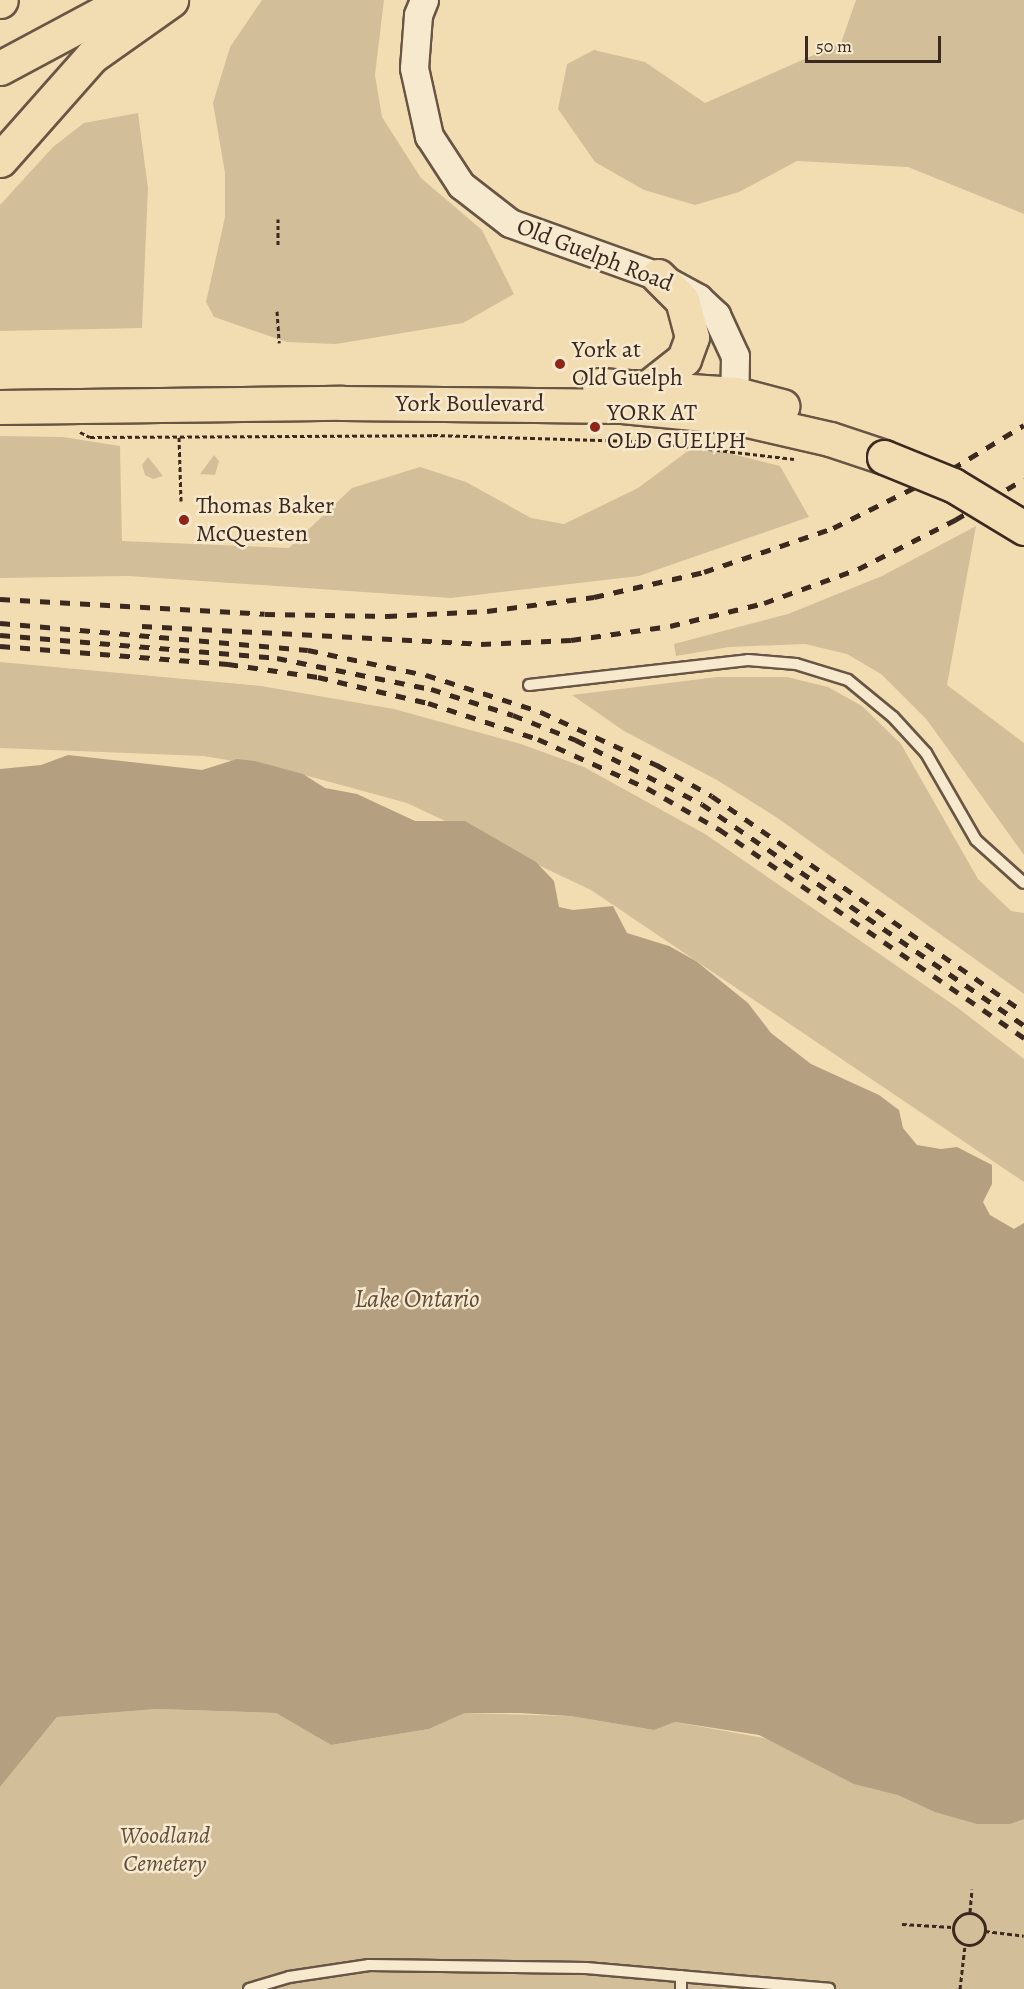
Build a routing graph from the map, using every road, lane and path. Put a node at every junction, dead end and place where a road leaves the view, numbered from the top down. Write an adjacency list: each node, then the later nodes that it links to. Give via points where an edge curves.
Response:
1 (127, 0): 4 (main road)
2 (171, 0): 5 (main road, via 92,56)
3 (424, 0): 8 (street, Old Guelph Road, via 418,15 414,68 429,136 461,185 510,223)
4 (0, 68)
5 (0, 160)
6 (278, 219): 7 (path)
7 (278, 245)
8 (658, 276): 11 (main road, via 682,300 692,337 684,359); 13 (street, Old Guelph Road, via 698,298 716,315 735,356)
9 (277, 311): 10 (path)
10 (279, 343)
11 (651, 385): 12 (main road, York Boulevard); 13 (main road, York Boulevard)
12 (0, 391)
13 (735, 406): 14 (main road, York Boulevard); 17 (main road, York Boulevard, via 830,439)
14 (0, 407)
15 (75, 429): 16 (path, via 90,437)
16 (179, 437): 18 (path, via 433,435 641,441); 19 (path)
17 (883, 446): 20 (main road, York Boulevard, via 937,457); 21 (main road, York Boulevard, bridge)
18 (803, 459)
19 (181, 501)
20 (1024, 502)
21 (1024, 528)
22 (529, 685): 23 (lane, via 748,660 796,664 848,680 893,717 926,753 976,840)
23 (1024, 883)
24 (972, 1888): 25 (path)
25 (970, 1912): 27 (path, via 958,1916); 28 (path, via 981,1918)
26 (902, 1924): 27 (path)
27 (952, 1927): 30 (path, via 955,1938)
28 (985, 1930): 29 (path); 30 (path, via 981,1939)
29 (1024, 1936)
30 (965, 1945): 35 (path)
31 (681, 1976): 32 (lane, via 509,1965 369,1965 289,1977); 33 (lane); 34 (lane)
32 (249, 1989)
33 (681, 1989)
34 (828, 1989)
35 (960, 1989)

